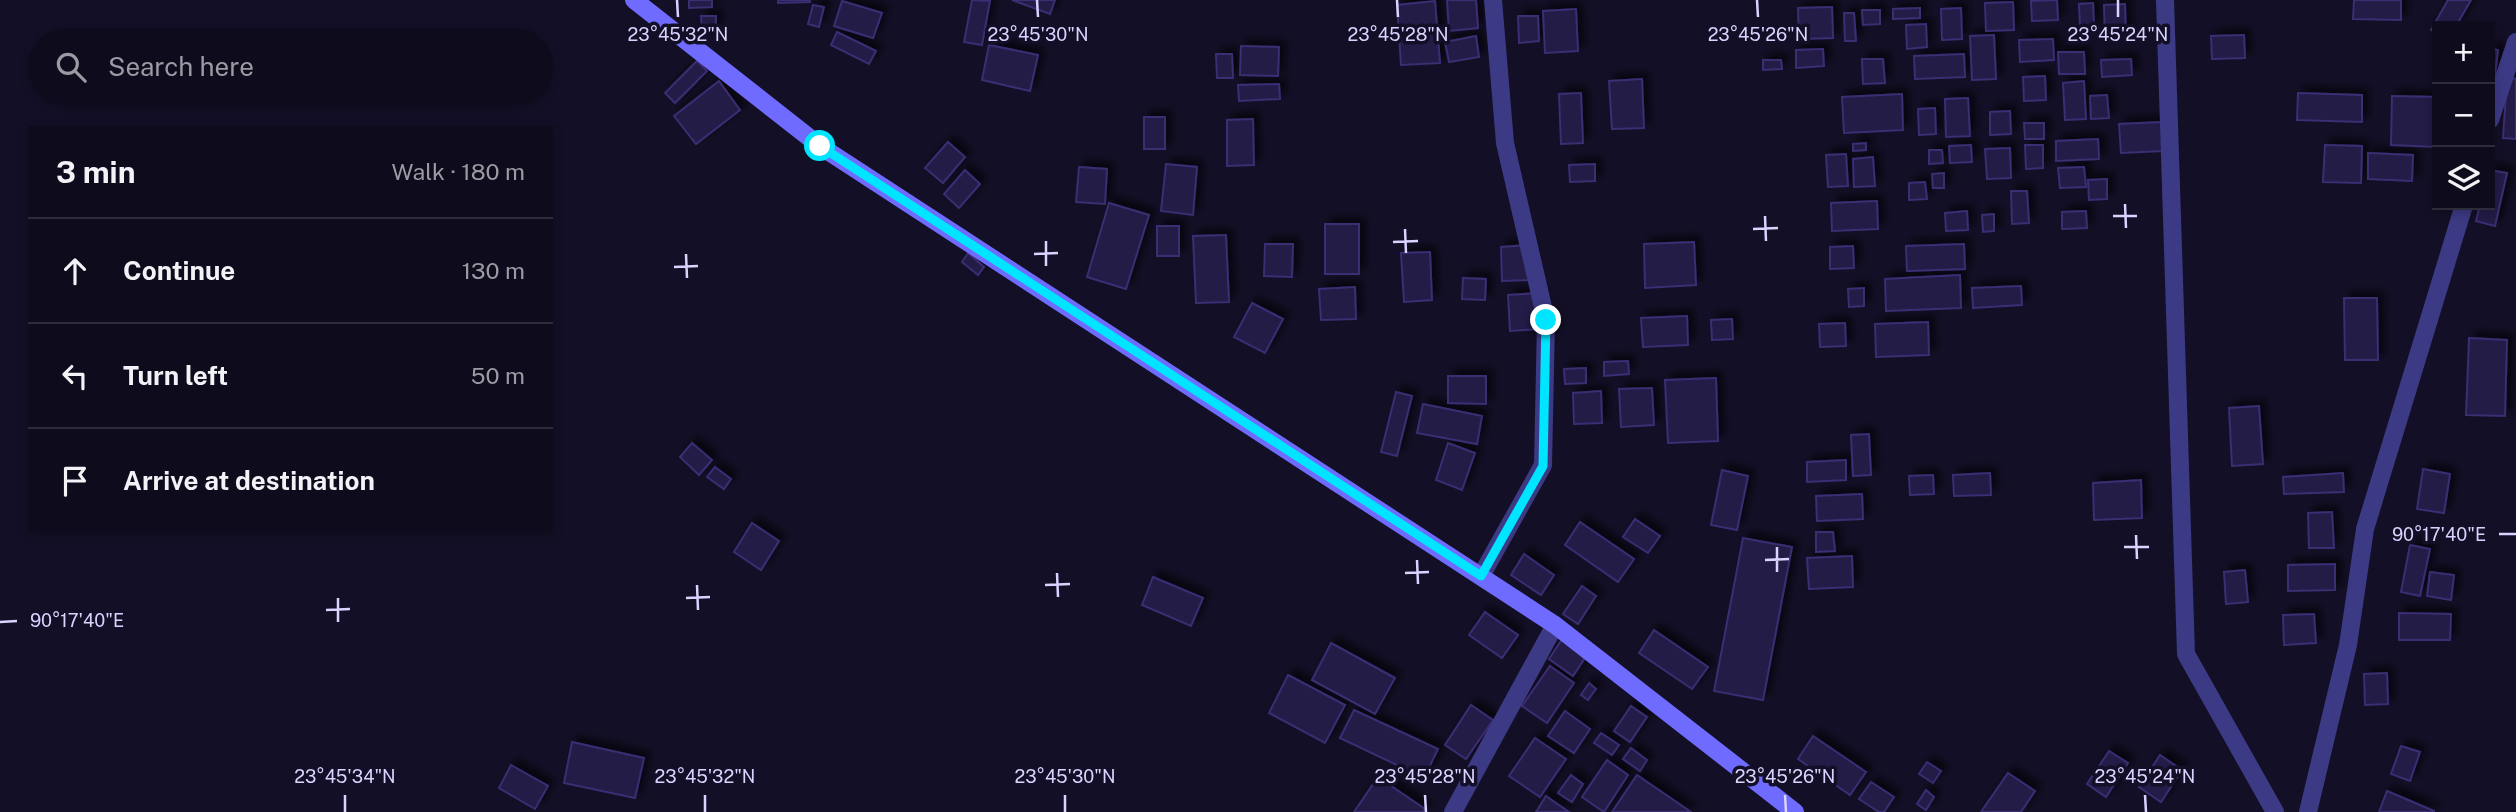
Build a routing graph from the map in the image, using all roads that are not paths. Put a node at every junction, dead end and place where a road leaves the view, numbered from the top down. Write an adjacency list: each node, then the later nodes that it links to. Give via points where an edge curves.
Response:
1 (634, 0): 7 (main road, via 820,146)
2 (1493, 0): 7 (street, via 1504,143 1546,320 1543,466)
3 (2165, 0): 11 (street, via 2186,654)
4 (2516, 42): 5 (street)
5 (2495, 105)
6 (2462, 210): 12 (street, via 2365,529 2348,645)
7 (1481, 576): 8 (main road)
8 (1555, 625): 9 (street); 10 (main road)
9 (1453, 812)
10 (1795, 812)
11 (2275, 812)
12 (2308, 812)

